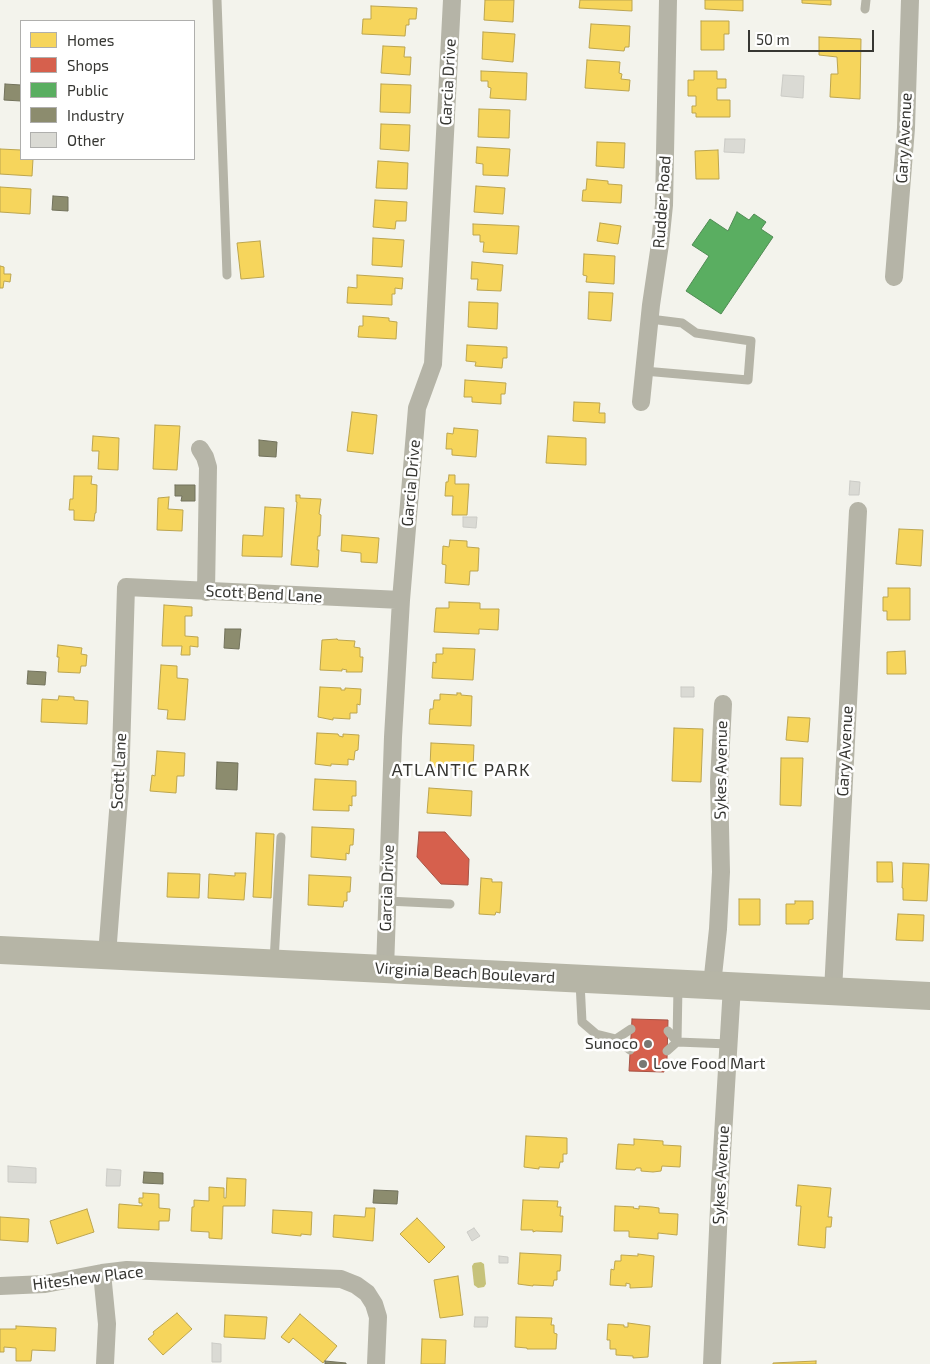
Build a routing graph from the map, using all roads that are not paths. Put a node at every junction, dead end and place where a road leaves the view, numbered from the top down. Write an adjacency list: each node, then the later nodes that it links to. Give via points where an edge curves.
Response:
1 (217, 0): 5 (lane)
2 (452, 0): 14 (street, Garcia Drive, via 433,364 417,408)
3 (668, 0): 7 (street, Rudder Road, via 664,205)
4 (910, 0): 6 (street, Gary Avenue, via 906,128)
5 (227, 275)
6 (894, 276)
7 (650, 319): 8 (street, Rudder Road); 8 (lane, via 682,323 696,333 751,341 748,380)
8 (644, 371): 9 (street, Rudder Road)
9 (641, 402)
10 (200, 448): 13 (street, via 208,467)
11 (858, 510): 26 (street, Gary Avenue)
12 (126, 587): 13 (street, Scott Bend Lane); 20 (street, Scott Lane, via 120,786)
13 (206, 592): 14 (street, Scott Bend Lane)
14 (401, 600): 17 (street, Garcia Drive)
15 (723, 704): 25 (street, Sykes Avenue, via 718,782 721,872 718,929)
16 (281, 837): 21 (lane)
17 (387, 901): 18 (lane); 22 (street, Garcia Drive)
18 (450, 904)
19 (0, 950): 20 (main road, Virginia Beach Boulevard)
20 (107, 955): 21 (main road, Virginia Beach Boulevard)
21 (274, 964): 22 (main road, Virginia Beach Boulevard)
22 (385, 969): 23 (main road, Virginia Beach Boulevard)
23 (580, 979): 24 (main road, Virginia Beach Boulevard); 30 (lane, via 582,1022 596,1034)
24 (678, 984): 25 (main road, Virginia Beach Boulevard); 31 (lane)
25 (722, 986): 26 (main road, Virginia Beach Boulevard); 32 (street, Sykes Avenue)
26 (833, 991): 27 (main road, Virginia Beach Boulevard)
27 (930, 996)
28 (631, 1029): 30 (lane)
29 (668, 1031): 31 (lane)
30 (616, 1039): 33 (lane)
31 (677, 1042): 32 (lane); 34 (lane)
32 (729, 1044): 39 (street, Sykes Avenue)
33 (630, 1050)
34 (667, 1051)
35 (102, 1273): 36 (street, Hiteshew Place, via 45,1284); 37 (street, via 107,1324); 38 (street, Hiteshew Place, via 138,1270 342,1279 356,1285 374,1304 378,1317)
36 (0, 1286)
37 (105, 1364)
38 (376, 1364)
39 (712, 1364)

